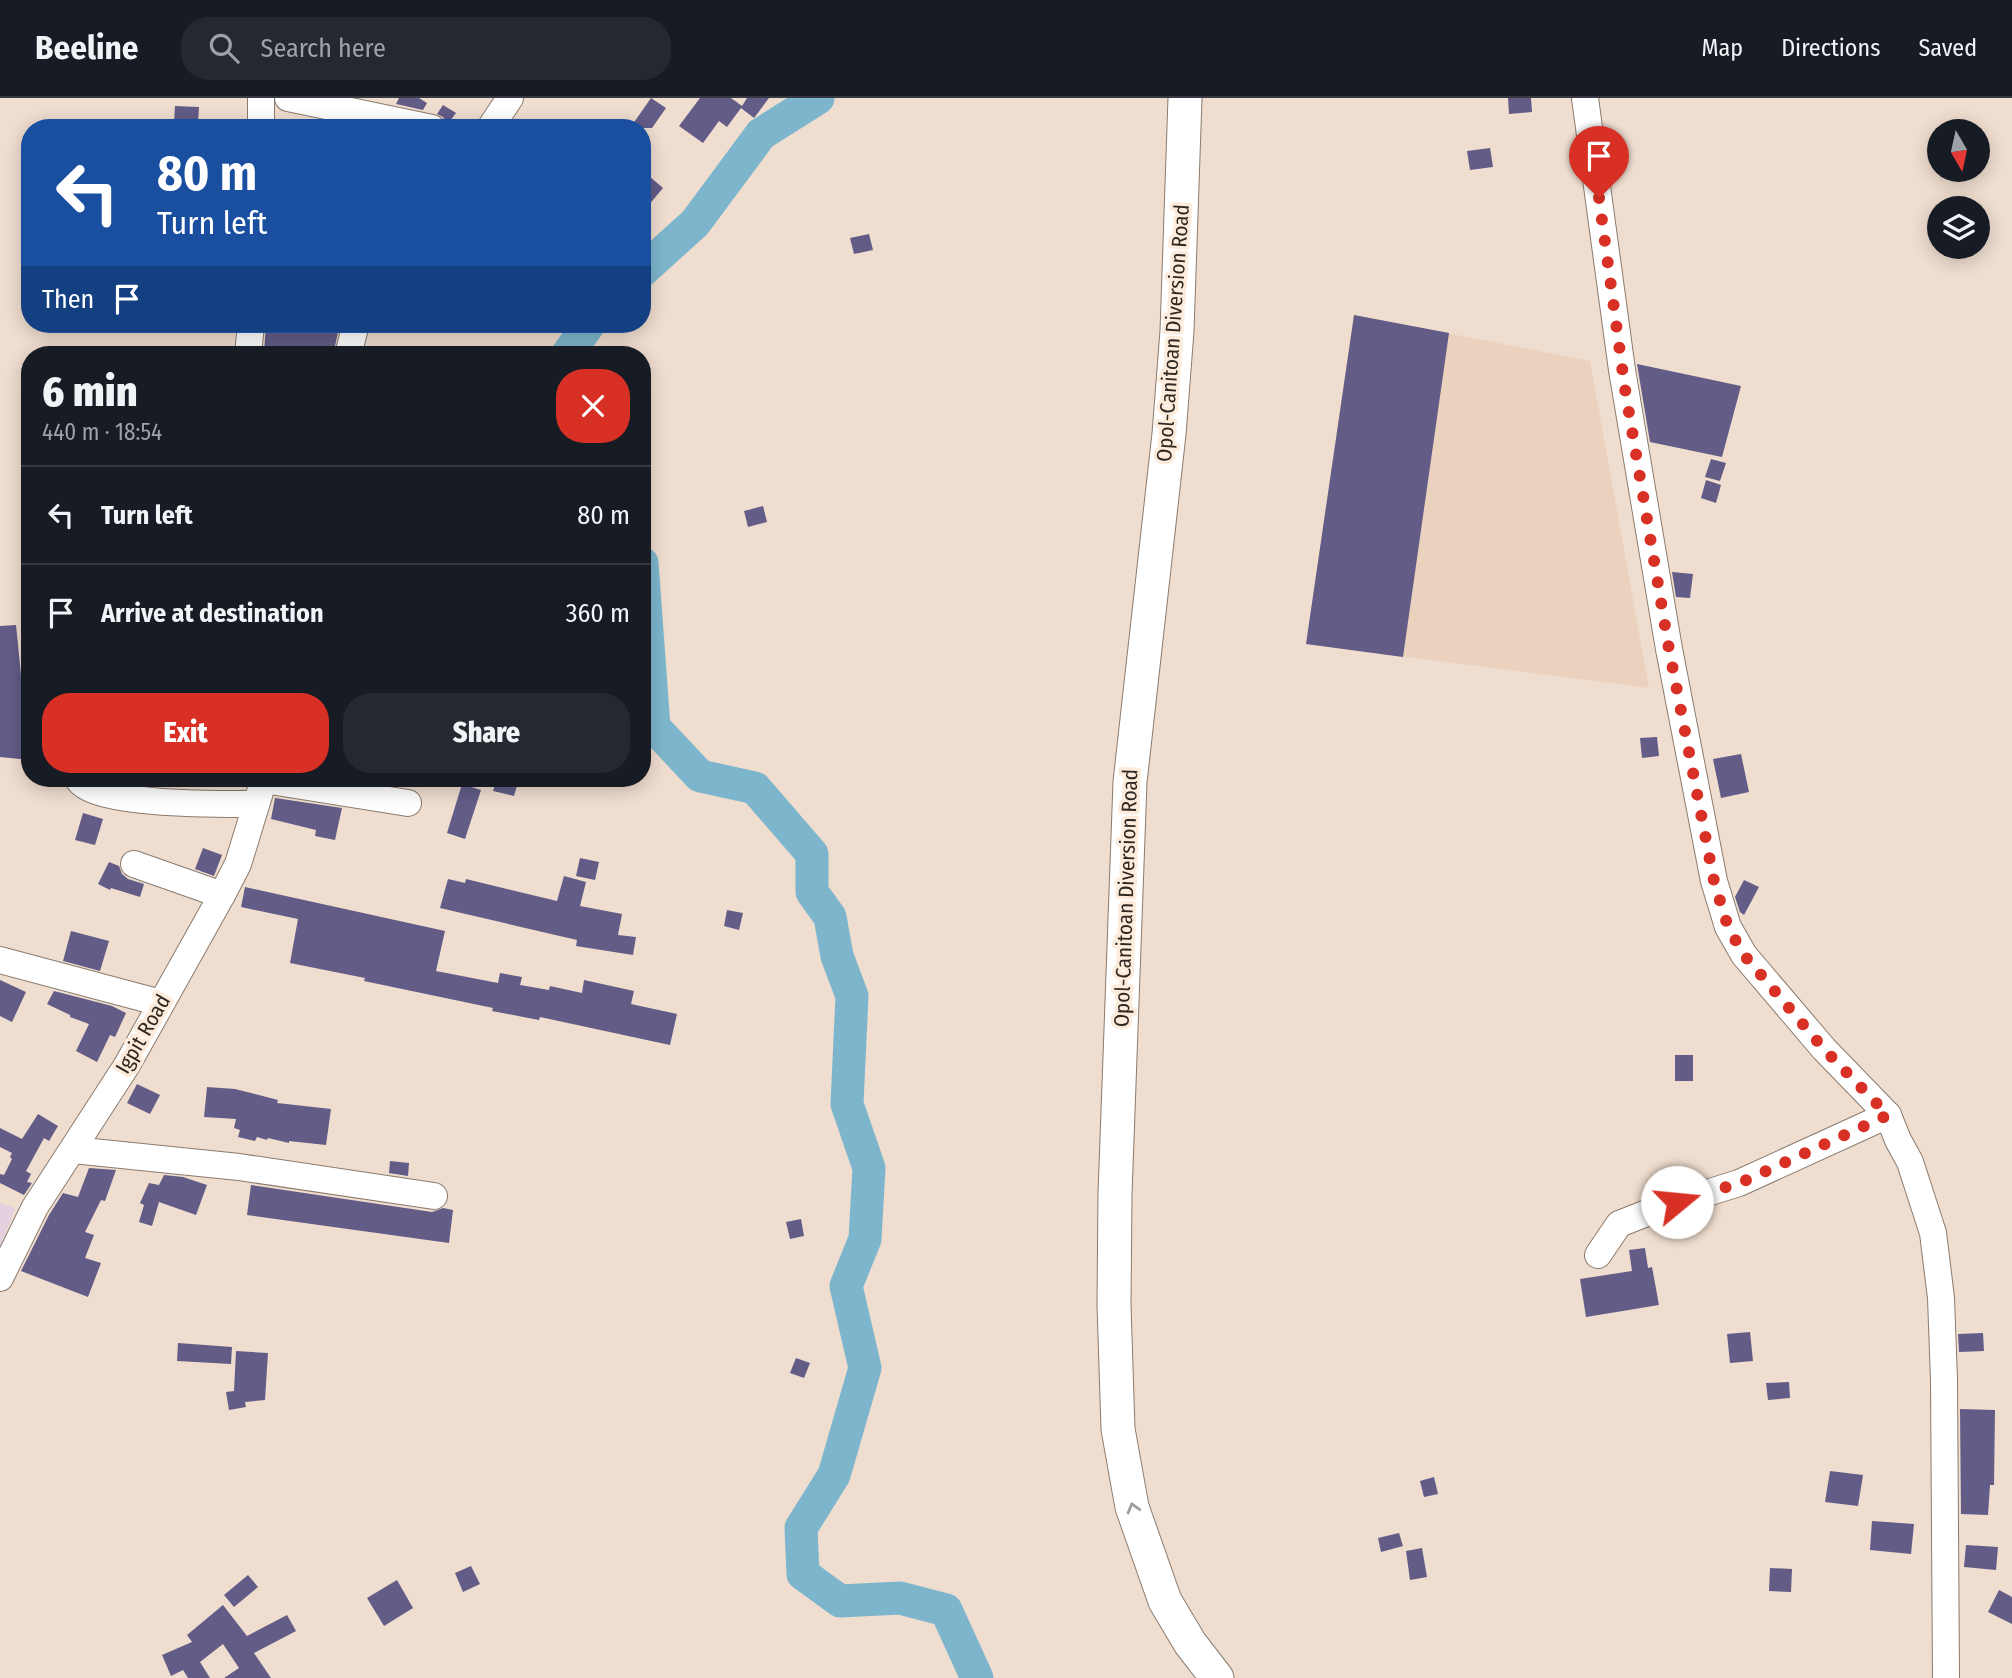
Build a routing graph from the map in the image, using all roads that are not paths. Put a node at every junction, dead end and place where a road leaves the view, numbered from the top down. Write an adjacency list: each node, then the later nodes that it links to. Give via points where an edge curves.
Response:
1 (261, 98): 7 (street)
2 (288, 98): 8 (street)
3 (1163, 98): 23 (main road, Opol-Canitoan Diversion Road, via 1152,386 1109,780 1092,1284 1097,1427 1111,1512 1146,1610)
4 (1185, 98): 24 (main road, Opol-Canitoan Diversion Road, one-way to 4, via 1165,1601 1132,1507 1118,1429 1114,1305 1130,782 1169,435)
5 (1585, 98): 18 (street, via 1622,370 1714,881 1728,927 1744,955)
6 (508, 99): 9 (street)
7 (261, 119)
8 (389, 119)
9 (495, 119)
10 (85, 787): 12 (street, via 95,792)
11 (262, 787): 12 (street); 13 (street); 15 (street, Igpit Road)
12 (185, 791)
13 (408, 803)
14 (134, 864): 15 (street)
15 (222, 895): 17 (street, Igpit Road)
16 (0, 960): 17 (street)
17 (161, 1003): 19 (street, Igpit Road)
18 (1888, 1115): 21 (street, via 1740,1183 1619,1224); 25 (street, via 1910,1162 1933,1234 1941,1298)
19 (73, 1150): 20 (street, via 239,1167); 22 (street, Igpit Road, via 35,1207)
20 (433, 1196)
21 (1598, 1255)
22 (0, 1278)
23 (1189, 1678)
24 (1217, 1678)
25 (1946, 1678)

